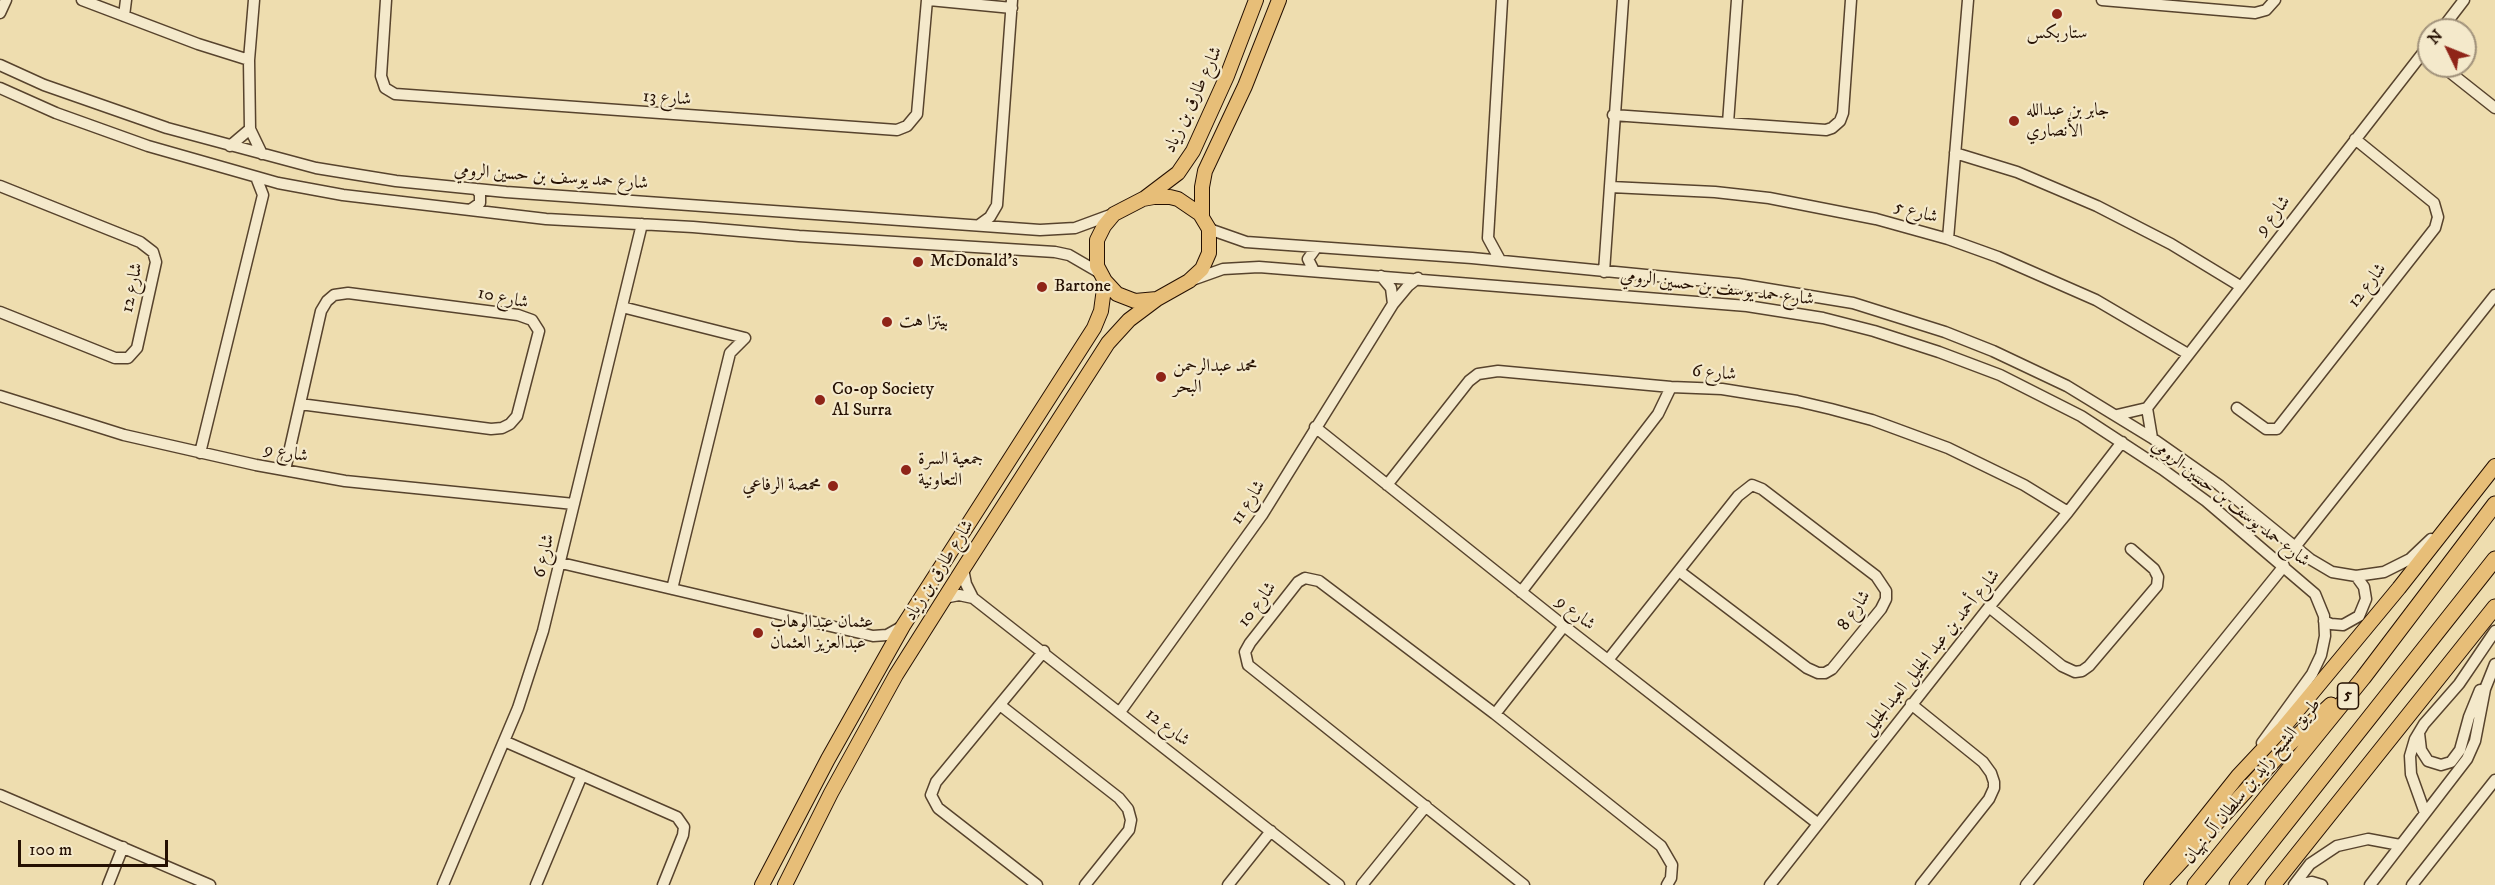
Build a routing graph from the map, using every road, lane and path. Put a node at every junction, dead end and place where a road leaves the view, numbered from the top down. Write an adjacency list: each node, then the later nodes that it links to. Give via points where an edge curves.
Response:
1 (6, 0): 18 (street)
2 (82, 0): 19 (street)
3 (126, 0): 19 (street)
4 (254, 0): 21 (street)
5 (386, 0): 6 (street, شارع 13, via 381,76 385,88 395,94 897,130 908,126 917,114)
6 (928, 0): 17 (street)
7 (1256, 0): 45 (main road, شارع طارق بن زياد, via 1193,151 1178,173)
8 (1279, 0): 50 (main road, via 1205,171 1202,187)
9 (1502, 0): 54 (street)
10 (1623, 0): 30 (street)
11 (1737, 0): 31 (street)
12 (1851, 0): 31 (street, via 1843,113 1838,124 1826,130)
13 (1968, 0): 36 (street)
14 (2102, 0): 15 (street, via 2255,13 2266,10)
15 (2275, 0)
16 (2464, 0): 20 (street)
17 (1012, 4): 46 (street)
18 (0, 13)
19 (124, 16): 21 (street)
20 (2450, 18)
21 (249, 60): 33 (street)
22 (2417, 63): 34 (street, شارع 9)
23 (0, 65): 26 (street, شارع حمد يوسف بن حسين الرومي)
24 (2457, 78): 28 (street)
25 (0, 88): 29 (street, شارع حمد يوسف بن حسين الرومي)
26 (66, 93): 27 (street, شارع حمد يوسف بن حسين الرومي); 29 (street, via 69,107)
27 (95, 104): 32 (street, via 82,109 81,118); 35 (street, شارع حمد يوسف بن حسين الرومي)
28 (2495, 108)
29 (56, 113): 32 (street, شارع حمد يوسف بن حسين الرومي)
30 (1613, 114): 31 (street); 41 (street)
31 (1728, 123)
32 (86, 124): 38 (street, شارع حمد يوسف بن حسين الرومي)
33 (250, 129): 35 (street); 37 (street)
34 (2355, 139): 65 (street, شارع 9); 80 (street, شارع 12, via 2434,203 2438,217 2435,228 2277,429 2266,429)
35 (230, 146): 37 (street, شارع حمد يوسف بن حسين الرومي)
36 (1955, 153): 55 (street); 65 (street, via 2017,172 2097,206)
37 (262, 154): 42 (street, شارع حمد يوسف بن حسين الرومي, via 356,176)
38 (255, 177): 39 (street, شارع حمد يوسف بن حسين الرومي); 44 (street)
39 (278, 183): 44 (street); 47 (street, شارع حمد يوسف بن حسين الرومي)
40 (0, 186): 71 (street, شارع 12, via 140,242 153,252 156,262 137,348 128,358 115,358)
41 (1611, 187): 55 (street, شارع 5, via 1769,198 1876,219); 60 (street)
42 (476, 189): 43 (street, شارع حمد يوسف بن حسين الرومي); 47 (street, via 480,203)
43 (506, 192): 48 (street, via 498,195 495,202 497,210); 52 (street, شارع حمد يوسف بن حسين الرومي)
44 (263, 195): 85 (street)
45 (1143, 199): 49 (main road); 50 (main road, via 1170,196 1184,202)
46 (997, 206): 52 (street); 53 (street)
47 (470, 210): 48 (street, شارع حمد يوسف بن حسين الرومي)
48 (504, 214): 51 (street, شارع حمد يوسف بن حسين الرومي)
49 (1114, 214): 53 (street, شارع حمد يوسف بن حسين الرومي, via 1064,230); 62 (main road, via 1097,240 1096,257)
50 (1206, 223): 56 (street, شارع حمد يوسف بن حسين الرومي, via 1246,242); 64 (main road, via 1210,245 1206,261)
51 (642, 224): 62 (street, شارع حمد يوسف بن حسين الرومي, via 1055,252 1078,260); 69 (street, شارع 6)
52 (979, 225): 53 (street, شارع حمد يوسف بن حسين الرومي)
53 (1012, 228)
54 (1488, 238): 57 (street); 58 (street)
55 (1948, 239): 75 (street, شارع 5, via 2086,296)
56 (1316, 248): 57 (street, شارع حمد يوسف بن حسين الرومي); 59 (street, via 1308,259)
57 (1472, 258): 58 (street, شارع حمد يوسف بن حسين الرومي)
58 (1500, 260): 60 (street, شارع حمد يوسف بن حسين الرومي)
59 (1314, 271): 61 (street, شارع حمد يوسف بن حسين الرومي); 64 (street, شارع حمد يوسف بن حسين الرومي, via 1235,268)
60 (1604, 272): 70 (street, شارع حمد يوسف بن حسين الرومي, via 1766,288)
61 (1381, 276): 63 (street, شارع حمد يوسف بن حسين الرومي); 68 (street, via 1391,288)
62 (1102, 277): 67 (main road, via 1126,299); 108 (main road, شارع طارق بن زياد, via 1101,311 1094,328)
63 (1418, 278): 68 (street, شارع 11); 73 (street, شارع حمد يوسف بن حسين الرومي, via 1747,306 1815,316)
64 (1189, 282): 67 (main road)
65 (2240, 286): 75 (street, شارع 9)
66 (2495, 295): 93 (street)
67 (1157, 299): 98 (main road, شارع طارق بن زياد, via 1129,320 1108,343)
68 (1393, 304): 82 (street, شارع 11)
69 (622, 307): 89 (street, شارع 6); 101 (street, via 745,338 730,353)
70 (1875, 309): 72 (street, شارع حمد يوسف بن حسين الرومي); 73 (street, via 1876,321)
71 (0, 312)
72 (1901, 317): 74 (street); 81 (street, شارع حمد يوسف بن حسين الرومي, via 1993,351)
73 (1868, 330): 74 (street, شارع حمد يوسف بن حسين الرومي)
74 (1894, 337): 84 (street, شارع حمد يوسف بن حسين الرومي, via 2000,375 2058,403)
75 (2188, 354): 79 (street, شارع 9)
76 (1671, 387): 88 (street, شارع 6, via 1498,370 1484,372 1462,388); 91 (street, شارع 6, via 1722,389 1787,399 1872,420 1986,465); 102 (street, via 1658,414)
77 (0, 396): 85 (street, شارع 9, via 95,427)
78 (300, 404): 78 (street, شارع 10, via 322,308 338,294 518,315 532,320 539,331 517,416 502,428); 87 (street, شارع 10)
79 (2147, 408): 81 (street); 83 (street)
80 (2237, 408)
81 (2117, 415): 83 (street, شارع حمد يوسف بن حسين الرومي)
82 (1315, 427): 88 (street, شارع 9); 117 (street, شارع 11, via 1253,529)
83 (2152, 438): 93 (street, شارع حمد يوسف بن حسين الرومي, via 2219,485)
84 (2122, 442): 91 (street, شارع أحمد بن عبد الجليل العبدالجليل); 97 (street, شارع حمد يوسف بن حسين الرومي, via 2206,501)
85 (200, 453): 87 (street, شارع 9)
86 (2495, 466): 92 (main road)
87 (285, 470): 89 (street, شارع 9, via 374,484)
88 (1387, 485): 102 (street, شارع 9)
89 (574, 504): 96 (street, شارع 6)
90 (2495, 504): 114 (highway, طريق الشيخ زايد بن سلطان آل نهيان / 5)
91 (2068, 512): 105 (street, شارع أحمد بن عبد الجليل العبدالجليل)
92 (2455, 516): 100 (street, شارع حمد يوسف بن حسين الرومي, via 2402,564 2384,572); 122 (main road, via 2318,687)
93 (2295, 548): 100 (street, شارع حمد يوسف بن حسين الرومي, via 2325,569)
94 (2131, 549): 105 (street, via 2154,569 2157,586 2082,671 2062,666)
95 (2495, 559): 153 (highway, 5)
96 (561, 563): 101 (street); 120 (street, شارع 6, via 534,659)
97 (2284, 566): 107 (street, شارع حمد يوسف بن حسين الرومي, via 2312,591); 149 (street)
98 (963, 568): 103 (main road, شارع طارق بن زياد); 104 (street)
99 (1679, 571): 99 (street, شارع 8, via 1742,491 1754,485 1876,576 1886,591 1886,599 1832,669 1818,673); 112 (street, شارع 8)
100 (2356, 576): 107 (street, via 2366,599 2359,616 2343,625)
101 (672, 589): 108 (street, via 873,636 887,635)
102 (1521, 592): 109 (street, شارع 9)
103 (944, 598): 104 (street); 128 (main road, شارع طارق بن زياد)
104 (973, 598): 111 (street, شارع 12)
105 (1989, 607): 115 (street, شارع أحمد بن عبد الجليل العبدالجليل)
106 (2495, 607): 154 (highway)
107 (2324, 621): 122 (street, شارع حمد يوسف بن حسين الرومي, via 2324,646 2317,665)
108 (903, 626): 126 (main road, شارع طارق بن زياد)
109 (1564, 626): 112 (street, شارع 9); 118 (street)
110 (2495, 632): 119 (street, via 2459,684)
111 (1044, 651): 116 (street); 117 (street, شارع 12)
112 (1608, 660): 129 (street, شارع 9)
113 (2493, 669): 119 (street, via 2473,705 2455,759 2441,765 2428,761 2421,750); 127 (street, via 2472,750)
114 (2362, 678): 151 (highway, via 2288,745); 152 (highway, طريق الشيخ زايد بن سلطان آل نهيان / 5)
115 (1911, 704): 129 (street, شارع أحمد بن عبد الجليل العبدالجليل); 148 (street, via 1983,762 1994,782 1989,799)
116 (1000, 705): 140 (street, via 933,786 932,799 938,808); 141 (street, via 1128,809 1129,830)
117 (1120, 712): 130 (street, شارع 12)
118 (1495, 714): 125 (street, شارع 10, via 1314,579 1305,578 1295,584 1250,643 1245,659 1254,672); 146 (street, شارع 10, via 1661,846 1672,865)
119 (2419, 731): 127 (street, via 2410,765)
120 (504, 741): 121 (street); 135 (street, شارع 6)
121 (582, 775): 136 (street); 137 (street, via 674,814 682,823 683,835)
122 (2238, 776): 150 (main road)
123 (2495, 780): 158 (street)
124 (0, 795): 132 (street)
125 (1426, 806): 144 (street); 145 (street, شارع 10)
126 (801, 808): 128 (main road, via 814,805); 138 (main road, شارع طارق بن زياد)
127 (2425, 813): 131 (street)
128 (819, 816): 139 (main road, شارع طارق بن زياد)
129 (1817, 824): 147 (street, شارع أحمد بن عبد الجليل العبدالجليل)
130 (1271, 831): 142 (street); 143 (street, شارع 12)
131 (2400, 845): 155 (street, via 2368,839 2337,846 2318,857); 157 (street)
132 (123, 847): 133 (street); 134 (street)
133 (108, 885)
134 (210, 885)
135 (444, 885)
136 (536, 885)
137 (663, 885)
138 (762, 885)
139 (785, 885)
140 (1037, 885)
141 (1085, 885)
142 (1228, 885)
143 (1340, 885)
144 (1362, 885)
145 (1524, 885)
146 (1667, 885)
147 (1770, 885)
148 (1921, 885)
149 (2026, 885)
150 (2151, 885)
151 (2159, 885)
152 (2195, 885)
153 (2237, 885)
154 (2273, 885)
155 (2296, 885): 156 (street)
156 (2322, 885)
157 (2370, 885)
158 (2412, 885)

